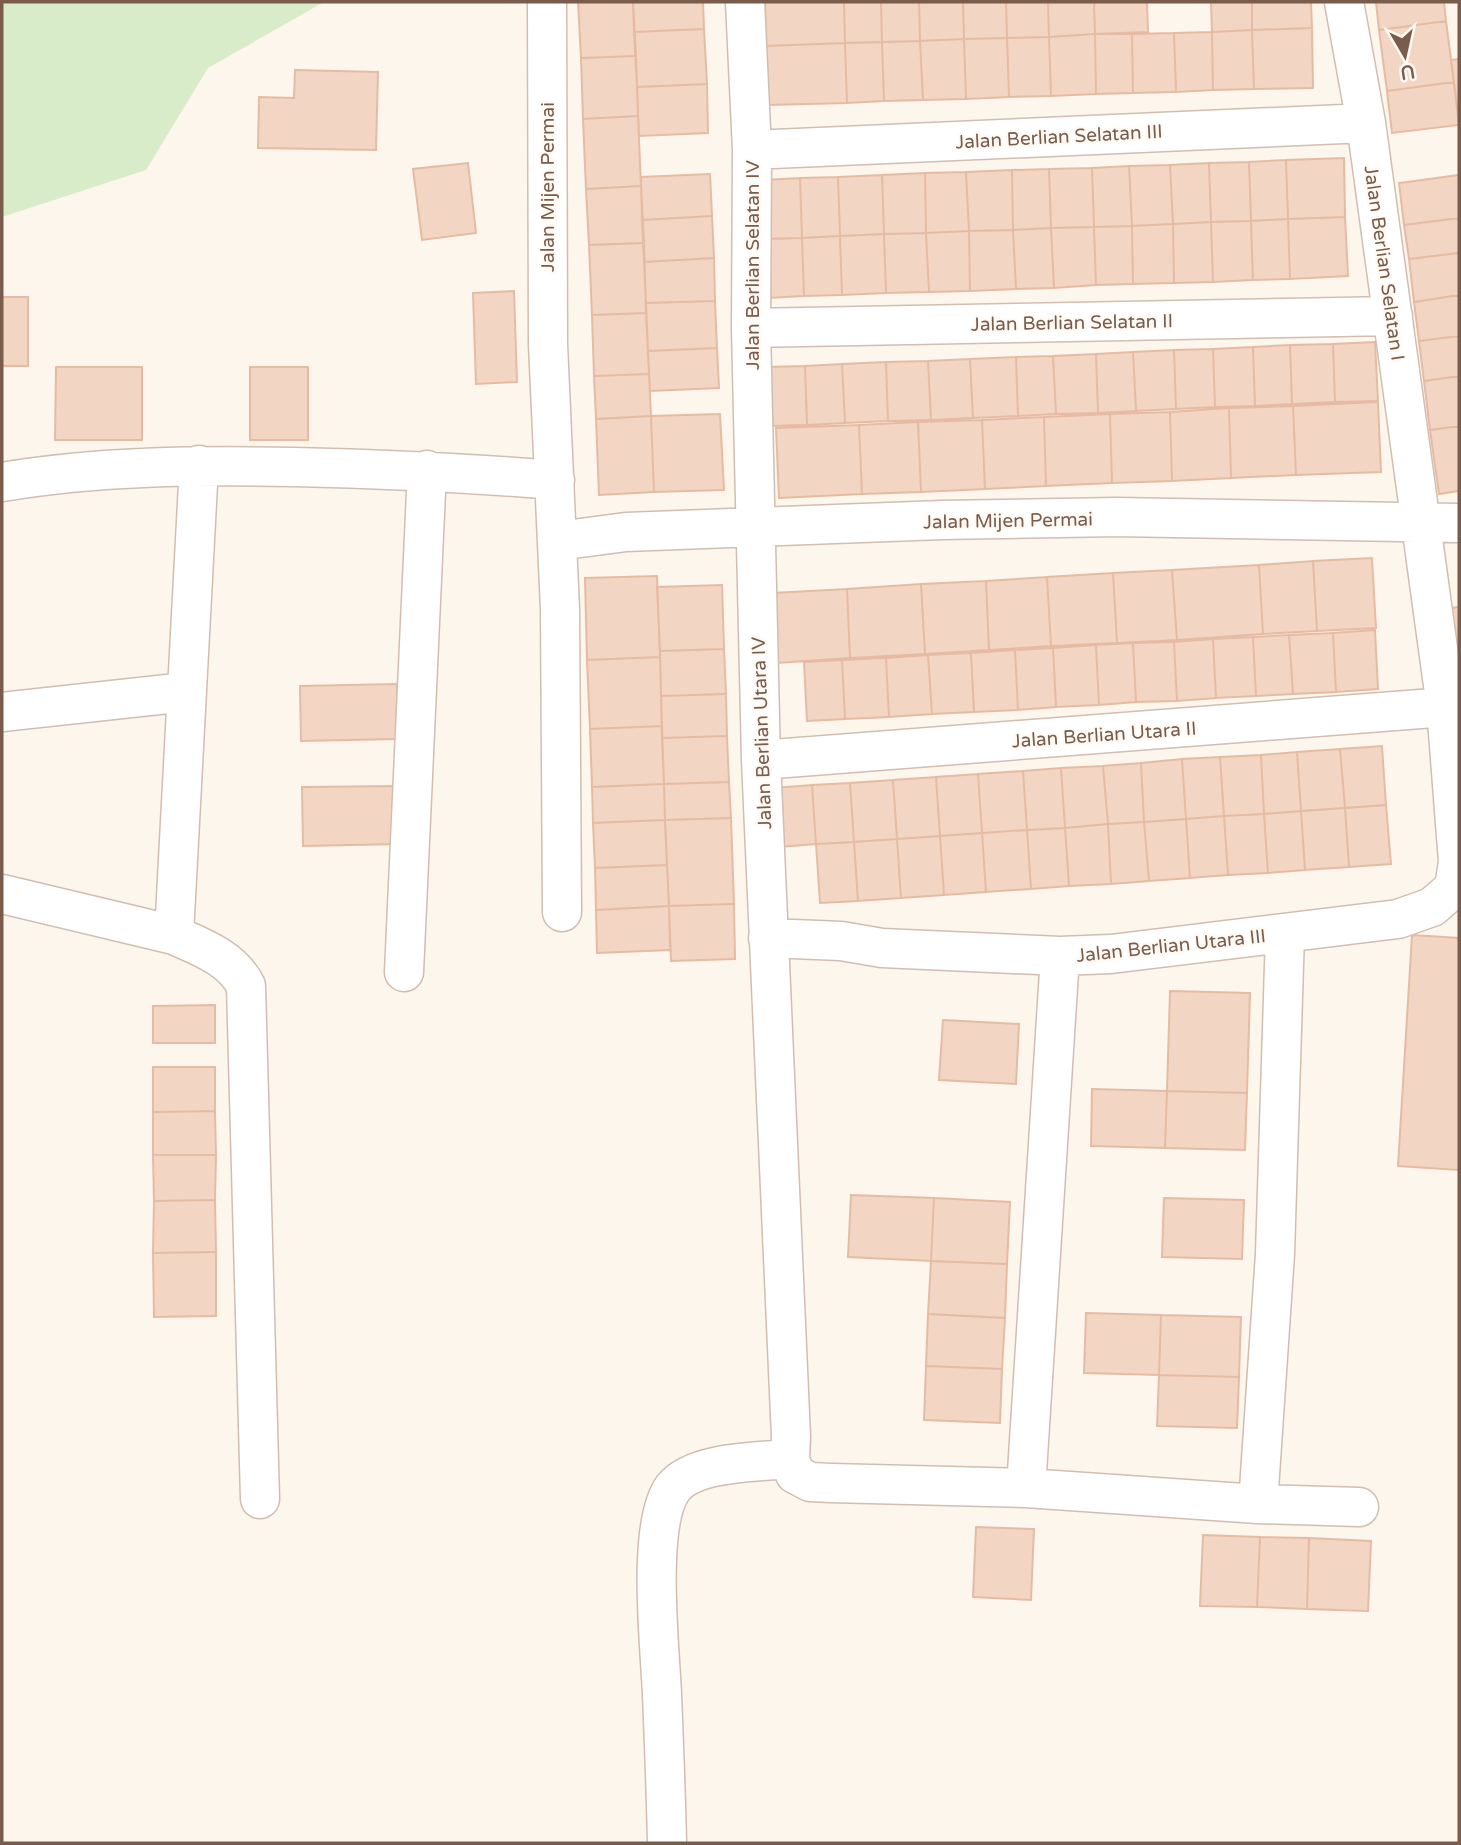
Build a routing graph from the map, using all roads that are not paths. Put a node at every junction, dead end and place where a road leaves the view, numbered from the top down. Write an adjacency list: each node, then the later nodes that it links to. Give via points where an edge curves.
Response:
1 (547, 2): 10 (street, Jalan Mijen Permai, via 548,344)
2 (745, 2): 5 (street, Jalan Berlian Selatan IV)
3 (1344, 2): 4 (street, Jalan Berlian Selatan I)
4 (1366, 123): 5 (street, Jalan Berlian Selatan III); 6 (street, Jalan Berlian Selatan I)
5 (752, 149): 7 (street, Jalan Berlian Selatan IV)
6 (1393, 316): 7 (street, Jalan Berlian Selatan II); 13 (street, Jalan Berlian Selatan I)
7 (751, 328): 14 (street, Jalan Berlian Selatan IV)
8 (199, 465): 9 (street); 11 (street); 16 (street)
9 (427, 470): 10 (street); 27 (street)
10 (555, 480): 15 (street, Jalan Mijen Permai)
11 (2, 482)
12 (1459, 523): 13 (street, Jalan Mijen Permai)
13 (1420, 524): 14 (street, Jalan Mijen Permai, via 1117,517); 17 (street, Jalan Berlian Selatan I)
14 (755, 527): 15 (street, Jalan Mijen Permai); 19 (street, Jalan Berlian Utara IV)
15 (558, 541): 22 (street, Jalan Mijen Permai)
16 (186, 692): 18 (street); 24 (street)
17 (1446, 708): 19 (street, Jalan Berlian Utara II); 20 (street, Jalan Berlian Selatan I)
18 (2, 712)
19 (761, 760): 25 (street, Jalan Berlian Utara IV)
20 (1458, 862): 23 (street, Jalan Berlian Utara III, via 1454,888 1432,907 1398,919)
21 (2, 894): 24 (street)
22 (562, 912)
23 (1285, 933): 26 (street, Jalan Berlian Utara III); 31 (street, via 1275,1254)
24 (174, 934): 30 (street, via 230,964 246,986)
25 (768, 938): 26 (street, Jalan Berlian Utara III); 28 (street, Jalan Berlian Utara IV)
26 (1060, 956): 29 (street)
27 (404, 972)
28 (790, 1459): 29 (street, via 795,1474 810,1482); 33 (street, via 706,1469 688,1477 673,1489 661,1517 659,1623)
29 (1026, 1488): 31 (street)
30 (260, 1499)
31 (1258, 1504): 32 (street)
32 (1359, 1507)
33 (667, 1843)

